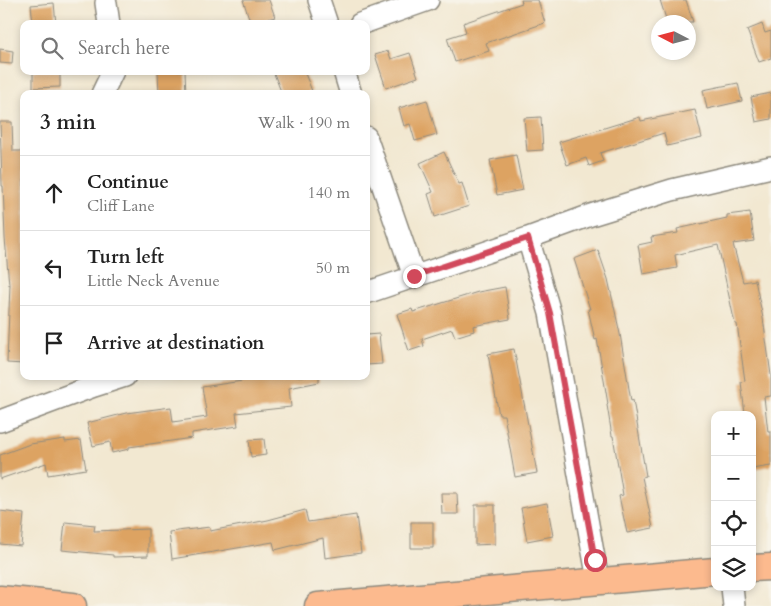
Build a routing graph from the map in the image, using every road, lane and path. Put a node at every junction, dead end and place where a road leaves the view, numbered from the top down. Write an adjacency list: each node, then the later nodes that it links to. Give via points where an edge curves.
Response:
1 (319, 0): 3 (street)
2 (428, 0): 4 (street)
3 (326, 20)
4 (370, 20)
5 (111, 75): 7 (street)
6 (345, 75): 8 (street)
7 (104, 90)
8 (350, 90)
9 (370, 149): 12 (street)
10 (771, 167): 11 (street, via 672,190)
11 (528, 238): 12 (street); 19 (street, via 550,313)
12 (414, 276): 13 (street)
13 (370, 292)
14 (93, 381): 15 (street)
15 (0, 420)
16 (771, 567): 17 (main road)
17 (756, 568)
18 (711, 571): 19 (main road)
19 (598, 580): 23 (main road)
20 (732, 591): 24 (street)
21 (0, 599): 22 (main road)
22 (73, 606)
23 (318, 606)
24 (734, 606)

